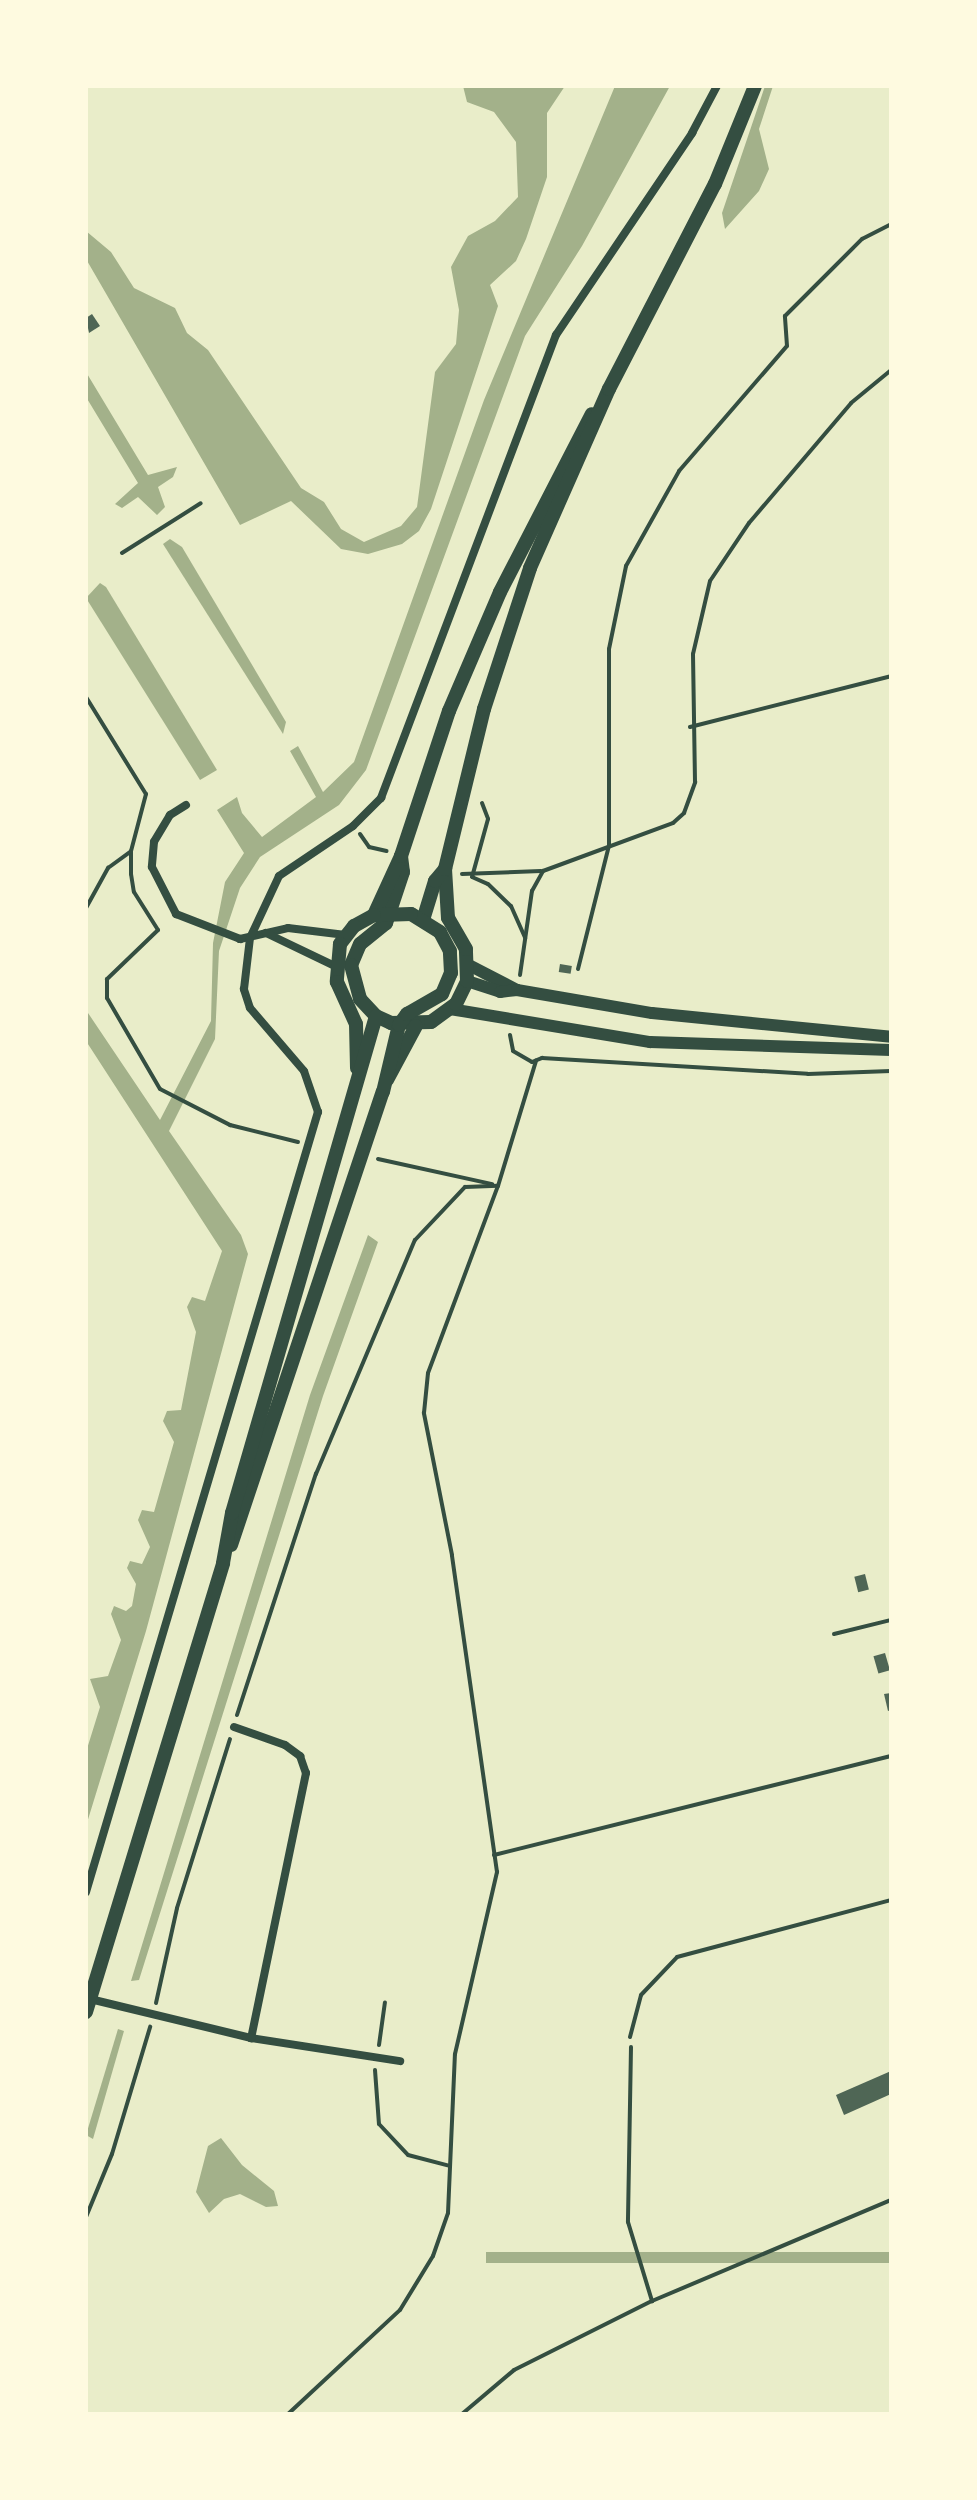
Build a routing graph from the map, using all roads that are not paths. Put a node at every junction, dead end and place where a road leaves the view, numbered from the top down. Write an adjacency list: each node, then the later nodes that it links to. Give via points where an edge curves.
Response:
1 (717, 86): 14 (street, via 692,133 556,335 387,787 353,826 279,876)
2 (755, 86): 3 (main road, via 715,184)
3 (609, 389): 7 (main road, via 575,438 511,568); 8 (main road, via 514,615)
4 (201, 503): 5 (lane)
5 (122, 553)
6 (186, 805): 14 (street, via 159,830 152,867 176,914 200,927)
7 (394, 854): 9 (main road, via 403,872); 10 (main road)
8 (445, 869): 11 (main road, via 435,881); 15 (main road, via 448,918 466,949)
9 (390, 912): 10 (main road); 11 (main road); 18 (main road, via 386,923 354,954)
10 (374, 915): 13 (main road)
11 (423, 920): 17 (main road, via 446,941)
12 (265, 932): 13 (street, via 288,928); 14 (street); 16 (street)
13 (346, 935): 16 (main road)
14 (245, 938): 31 (street, via 244,989 250,1008 304,1071 318,1112)
15 (467, 964): 19 (main road); 20 (main road)
16 (335, 966): 18 (main road); 27 (main road, via 342,998 353,1016)
17 (451, 973): 19 (main road); 23 (main road, via 442,994 407,1014)
18 (352, 975): 22 (main road, via 360,999)
19 (467, 981): 20 (main road, via 500,992); 21 (main road)
20 (517, 990): 25 (main road, via 736,1024)
21 (450, 1009): 24 (main road); 26 (main road, via 636,1041 734,1049)
22 (376, 1016): 23 (main road); 27 (main road, via 367,1054)
23 (399, 1025): 24 (main road); 28 (main road)
24 (416, 1026): 28 (main road)
25 (891, 1037)
26 (891, 1050)
27 (357, 1068): 29 (main road, via 232,1513)
28 (387, 1080): 29 (main road, via 243,1520)
29 (223, 1563): 32 (main road)
30 (234, 1727): 33 (street, via 285,1745 300,1756 306,1773)
31 (86, 1892)
32 (88, 2005): 33 (street)
33 (251, 2038): 35 (street)
34 (631, 2047): 37 (lane, via 628,2222)
35 (400, 2061)
36 (891, 2200): 37 (lane)
37 (652, 2301): 38 (lane, via 514,2370)
38 (466, 2413)

